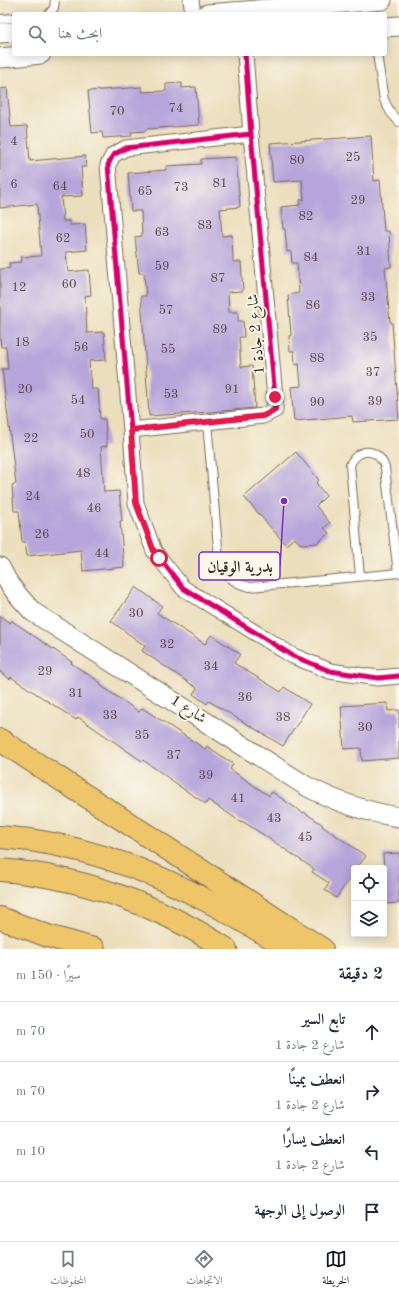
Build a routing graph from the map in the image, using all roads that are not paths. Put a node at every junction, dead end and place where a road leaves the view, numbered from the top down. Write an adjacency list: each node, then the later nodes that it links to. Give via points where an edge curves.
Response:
1 (55, 0): 5 (lane)
2 (191, 0): 6 (street)
3 (370, 5): 4 (street)
4 (336, 9): 7 (street)
5 (51, 12)
6 (193, 12)
7 (259, 12)
8 (12, 18): 9 (lane)
9 (0, 19)
10 (399, 26): 11 (street)
11 (387, 27)
12 (12, 32): 13 (street)
13 (0, 33)
14 (14, 56): 17 (street)
15 (245, 56): 19 (street, شارع 2 جادة 1)
16 (377, 56): 18 (lane, via 384,100)
17 (1, 57)
18 (399, 122)
19 (251, 134): 20 (street, شارع 2 جادة 1, via 275,410 263,416); 21 (street, via 126,148 113,155 108,166)
20 (207, 422): 21 (street, شارع 2 جادة 1); 24 (lane, via 219,559 223,571 230,579 250,587)
21 (131, 430): 25 (street, via 136,503 154,552 182,588 293,656 330,671 378,678)
22 (0, 567): 27 (street, شارع 1, via 15,593 33,612 306,786 364,811)
23 (398, 573): 24 (lane); 24 (lane, via 385,468 379,455 365,452 353,458 350,465)
24 (360, 576)
25 (399, 676)
26 (0, 740): 34 (highway)
27 (399, 817)
28 (0, 837): 33 (highway, via 25,839 91,853 156,877 216,906)
29 (0, 870): 32 (highway, via 66,880 150,907)
30 (0, 918): 31 (highway, via 48,936)
31 (94, 949)
32 (226, 949)
33 (291, 949)
34 (322, 949)

